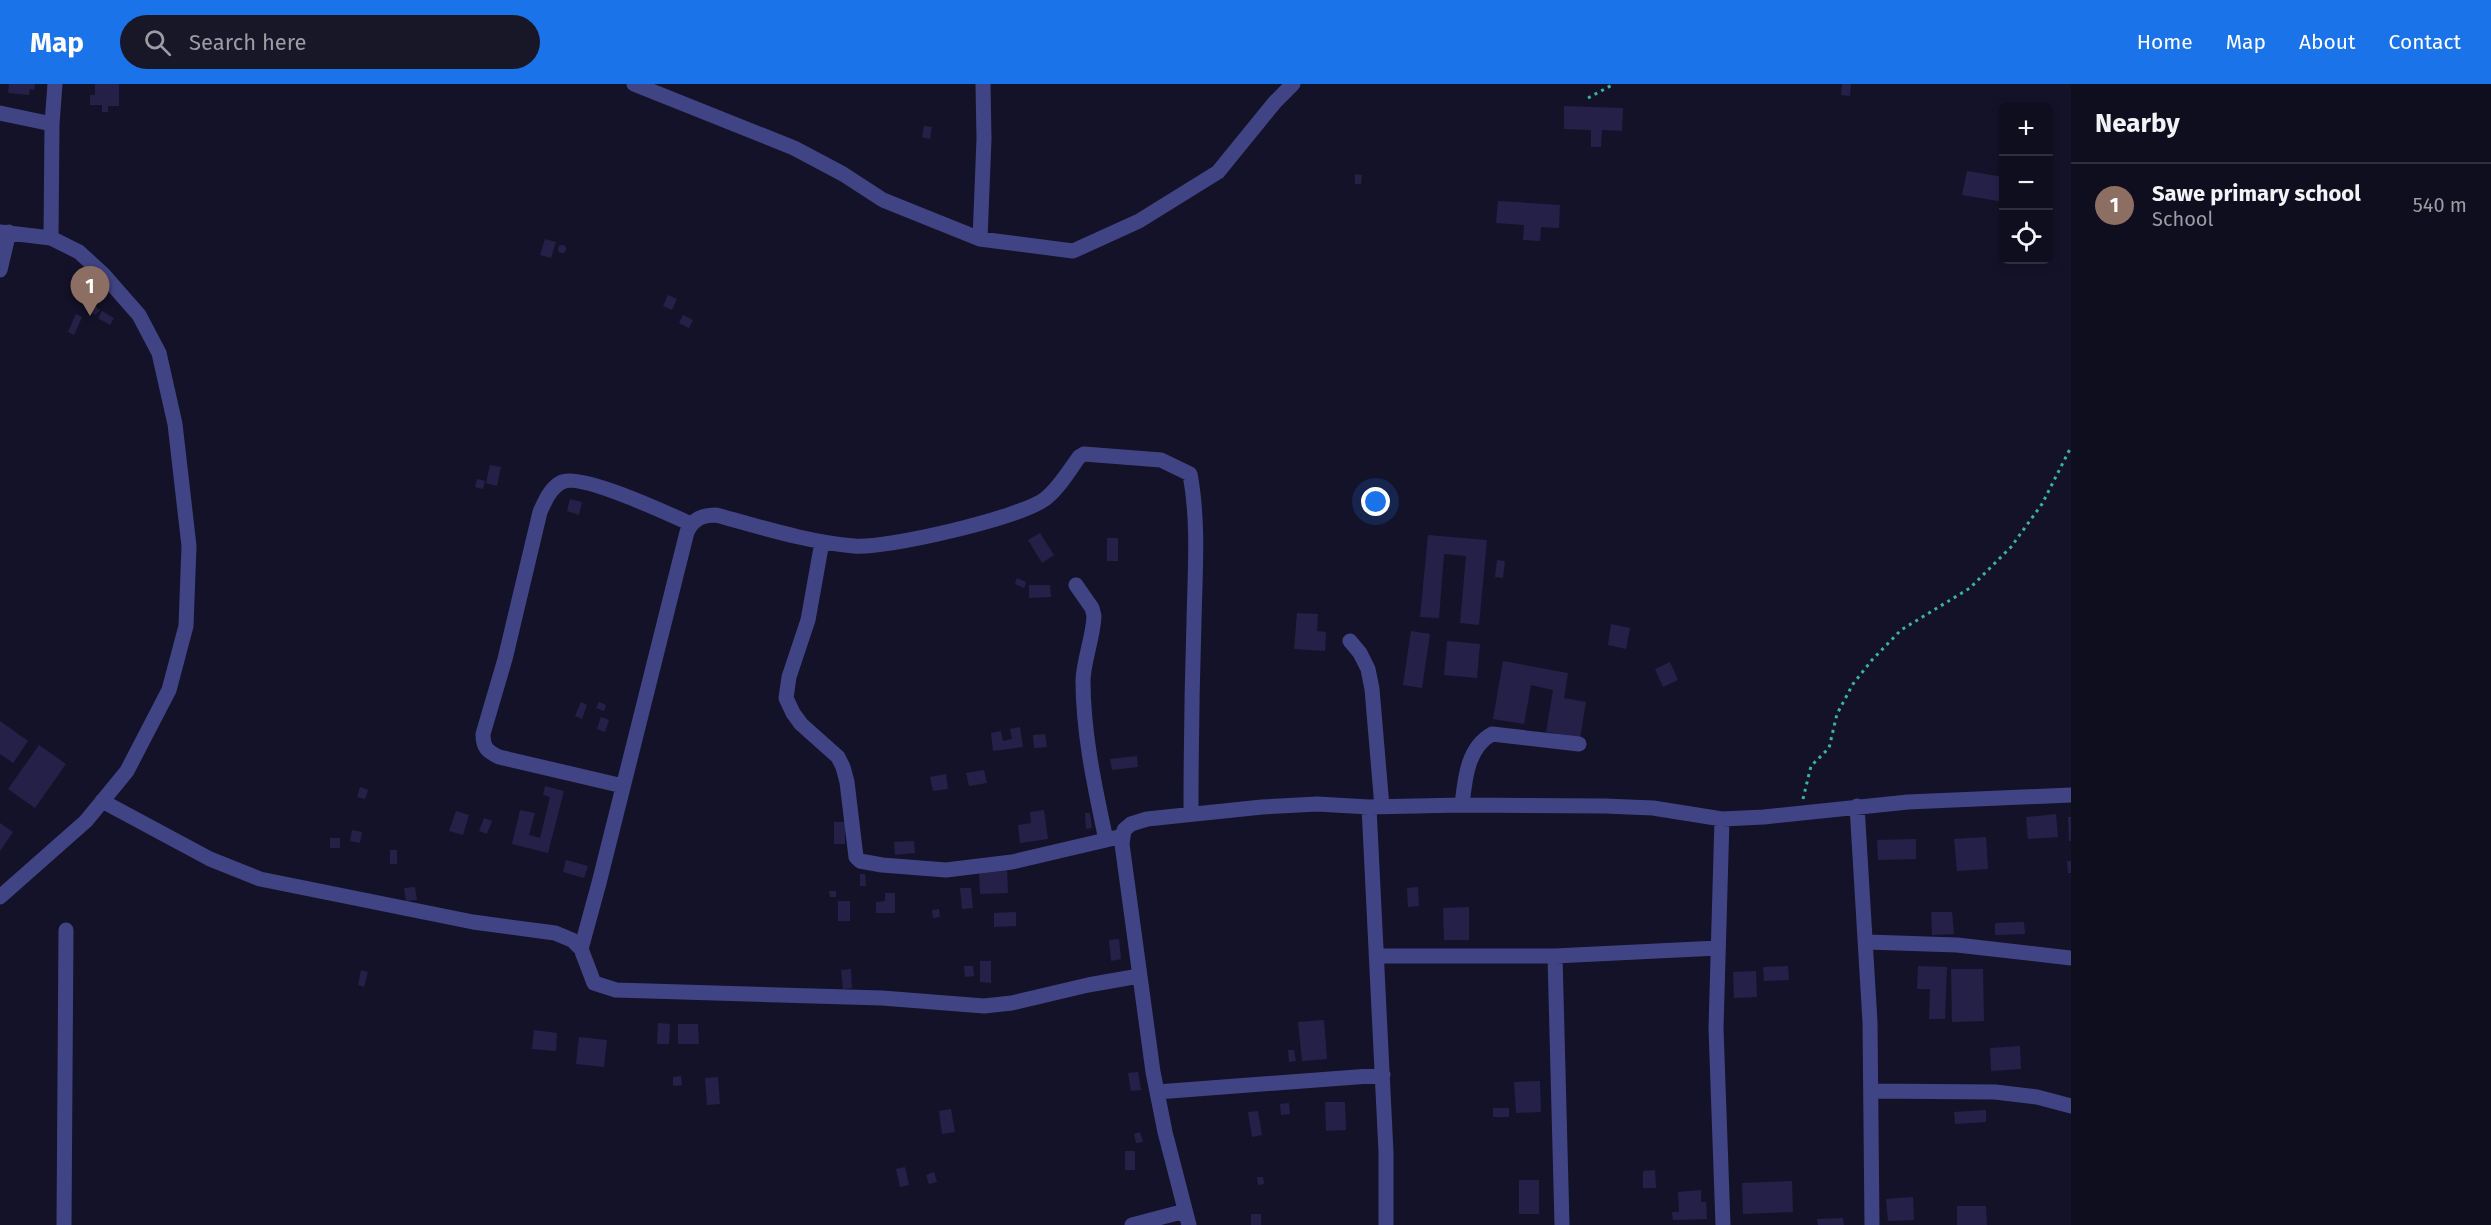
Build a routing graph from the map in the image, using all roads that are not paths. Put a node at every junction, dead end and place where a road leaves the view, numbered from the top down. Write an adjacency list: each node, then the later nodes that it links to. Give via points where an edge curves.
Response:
1 (55, 84): 6 (street)
2 (634, 84): 9 (street, via 794,148 883,200)
3 (983, 84): 9 (street)
4 (1293, 84): 9 (street, via 1218,172 1139,221 1073,251)
5 (0, 114): 6 (street)
6 (52, 124): 8 (street)
7 (4, 232): 8 (street); 10 (street)
8 (51, 238): 18 (street, via 79,252 103,274 139,315 159,353 175,424 189,546 186,626 169,690 127,771)
9 (980, 239)
10 (0, 270)
11 (691, 524): 12 (street, via 716,515); 16 (street); 16 (street, via 617,493 573,480 562,482 550,492 540,512 483,743 487,751 499,757)
12 (822, 542): 22 (street, via 869,547 1023,512 1057,488 1084,454 1161,460 1190,474 1196,542); 25 (street, via 808,620 786,698 801,724 843,767 856,857 868,863 936,871 1012,862)
13 (1077, 585): 25 (street, via 1094,616 1083,676 1084,699)
14 (1350, 641): 21 (street, via 1368,669 1372,689)
15 (1579, 744): 19 (street, via 1492,734 1484,738 1469,761)
16 (623, 786): 30 (street)
17 (2071, 795): 20 (street)
18 (102, 801): 26 (street, via 86,821); 30 (street, via 210,859 260,879 473,922 555,933)
19 (1462, 805): 21 (street); 23 (street, via 1653,808)
20 (1857, 806): 23 (street); 28 (street)
21 (1376, 807): 22 (street, via 1317,804); 31 (street)
22 (1191, 814): 24 (street, via 1131,824)
23 (1722, 819): 29 (street)
24 (1123, 836): 25 (street); 34 (street, via 1124,874)
25 (1106, 840)
26 (0, 897)
27 (66, 930): 40 (street)
28 (1867, 942): 33 (street, via 1957,945); 36 (street)
29 (1718, 948): 32 (street); 44 (street, via 1716,1028)
30 (581, 949): 34 (street, via 594,983 629,992 812,995 984,1006)
31 (1378, 956): 32 (street); 35 (street)
32 (1555, 956): 43 (street)
33 (2071, 958)
34 (1139, 976): 37 (street)
35 (1383, 1075): 37 (street); 42 (street)
36 (1872, 1091): 38 (street, via 1995,1092); 45 (street)
37 (1157, 1092): 39 (street)
38 (2071, 1106)
39 (1187, 1218): 41 (street)
40 (64, 1225)
41 (1132, 1225)
42 (1386, 1225)
43 (1562, 1225)
44 (1723, 1225)
45 (1872, 1225)

